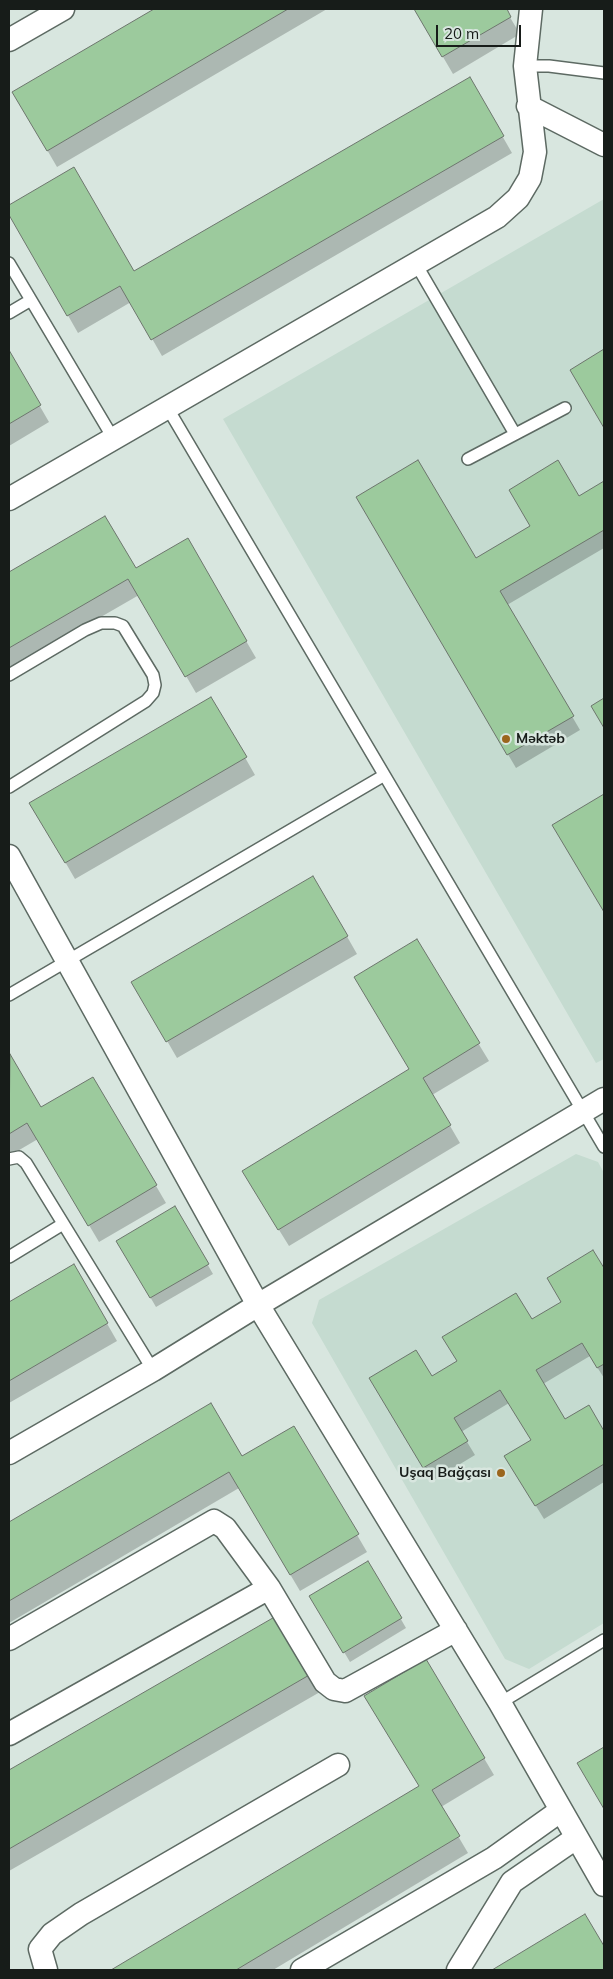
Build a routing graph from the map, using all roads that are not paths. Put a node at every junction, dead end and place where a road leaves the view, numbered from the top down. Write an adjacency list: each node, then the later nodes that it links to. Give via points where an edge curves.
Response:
1 (63, 9): 3 (street)
2 (531, 9): 4 (street)
3 (9, 40)
4 (525, 66): 5 (lane); 6 (street)
5 (604, 74)
6 (528, 106): 7 (street); 9 (street, via 535,152 530,178 518,198 497,217)
7 (604, 144)
8 (9, 263): 10 (lane)
9 (416, 264): 12 (street); 14 (lane)
10 (31, 300): 11 (lane); 15 (lane)
11 (9, 313)
12 (167, 407): 15 (street); 19 (lane)
13 (565, 408): 14 (lane)
14 (515, 434): 16 (lane)
15 (114, 438): 17 (street)
16 (468, 459)
17 (9, 499)
18 (9, 675): 20 (lane, via 101,623 123,626 153,676 154,685 153,693 146,701)
19 (383, 776): 22 (lane); 25 (lane)
20 (9, 788)
21 (9, 856): 22 (street)
22 (68, 960): 23 (lane); 30 (street)
23 (9, 995)
24 (604, 1099): 25 (street)
25 (582, 1112): 26 (lane); 30 (street)
26 (604, 1147)
27 (9, 1159): 28 (lane, via 20,1157 26,1163)
28 (63, 1224): 29 (lane); 31 (lane)
29 (9, 1256)
30 (258, 1305): 31 (street); 34 (street)
31 (153, 1370): 32 (street)
32 (9, 1453)
33 (269, 1588): 34 (street, via 325,1682 334,1688 346,1690); 35 (street, via 225,1528 214,1521); 38 (street)
34 (456, 1630): 37 (street)
35 (9, 1639)
36 (604, 1640): 37 (lane)
37 (500, 1703): 40 (street)
38 (9, 1734)
39 (338, 1765): 45 (street, via 81,1914 40,1949)
40 (560, 1811): 41 (street); 42 (street)
41 (576, 1838): 43 (street); 44 (street)
42 (494, 1858): 43 (street); 46 (street)
43 (512, 1882): 47 (street)
44 (604, 1885)
45 (46, 1970)
46 (302, 1970)
47 (458, 1970)

